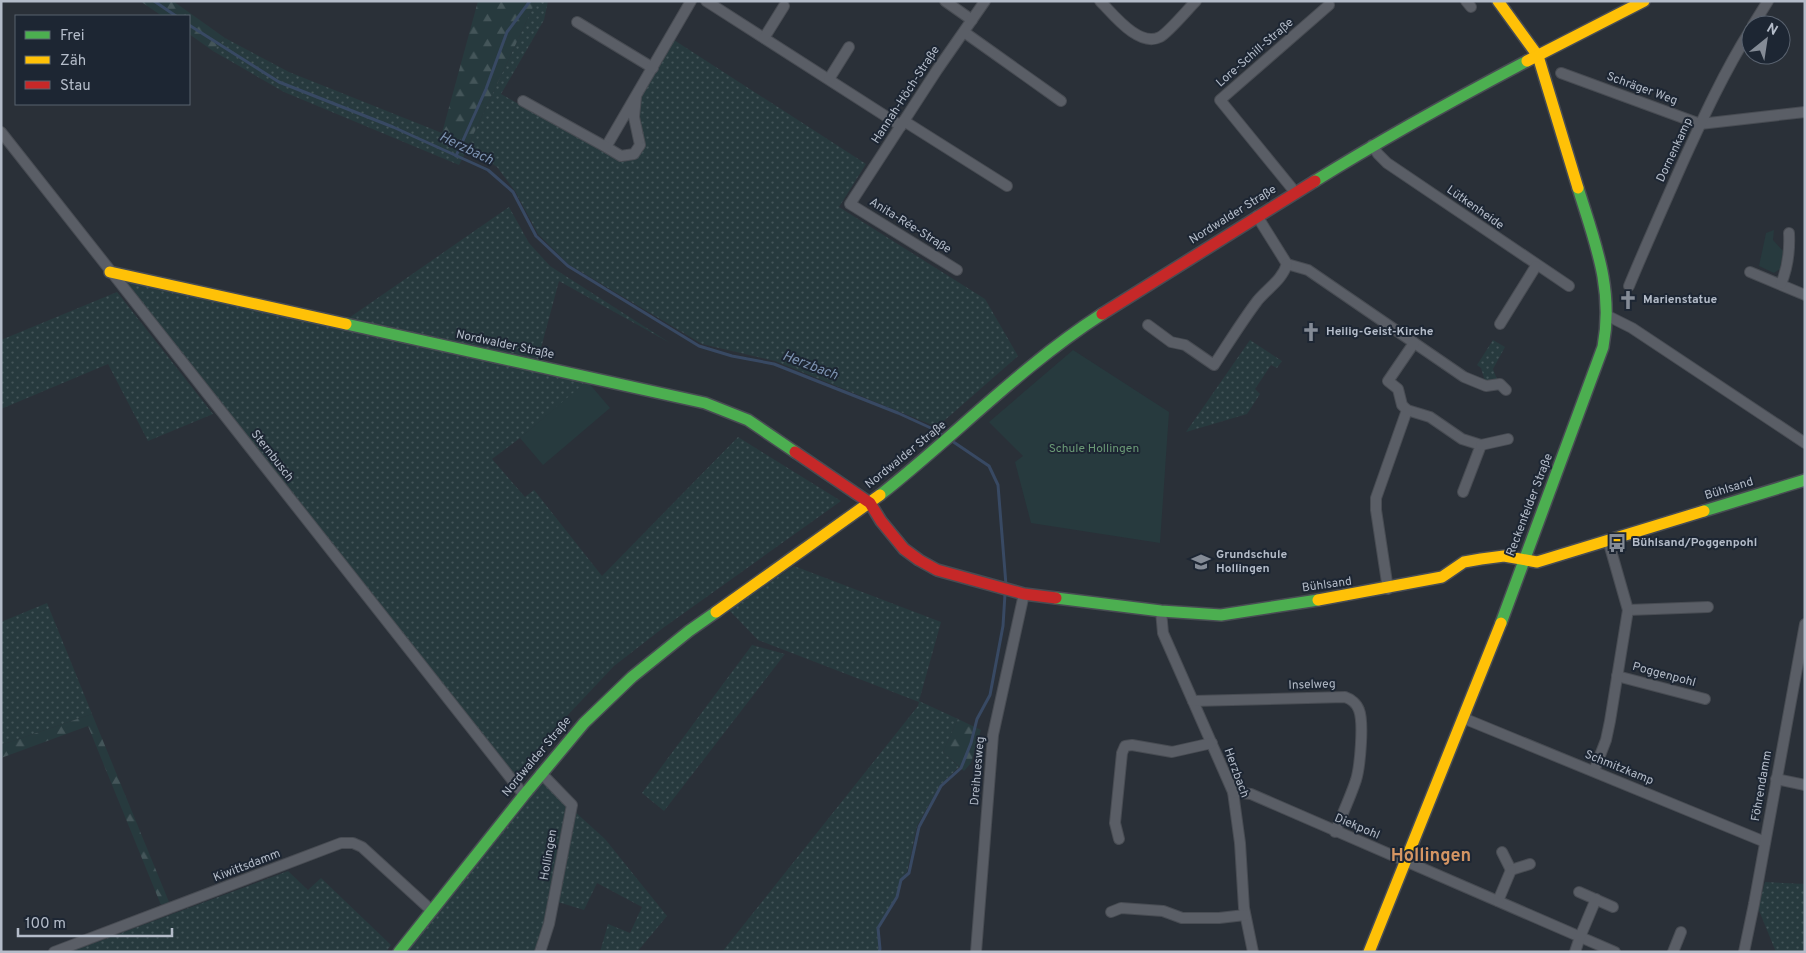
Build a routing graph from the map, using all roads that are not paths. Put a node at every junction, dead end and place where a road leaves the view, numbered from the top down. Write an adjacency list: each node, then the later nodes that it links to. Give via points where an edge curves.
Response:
1 (691, 1): 20 (street)
2 (706, 1): 16 (street)
3 (945, 1): 13 (street)
4 (985, 1): 13 (street, Hannah-Höch-Straße)
5 (1100, 1): 6 (street, via 1132,33 1150,40 1160,37)
6 (1196, 1)
7 (1644, 1): 19 (street, Nordwalder Straße)
8 (1768, 1): 12 (street)
9 (1501, 2): 19 (street, Reckenfelder Straße)
10 (1329, 5): 33 (street, Lore-Schill-Straße, via 1220,100)
11 (784, 6): 16 (street)
12 (1759, 15)
13 (972, 20): 15 (street, Hannah-Höch-Straße)
14 (577, 22): 20 (street)
15 (964, 32): 25 (street); 27 (street, Hannah-Höch-Straße)
16 (764, 38): 22 (street)
17 (1741, 44): 28 (street, Dornenkamp)
18 (849, 47): 22 (street)
19 (1538, 56): 30 (street, Nordwalder Straße); 46 (street, Reckenfelder Straße, via 1603,269)
20 (653, 68): 23 (street)
21 (1561, 73): 28 (street, Schräger Weg)
22 (828, 79): 27 (street)
23 (636, 97): 31 (street); 31 (street, via 634,117 640,145 634,154 621,156)
24 (523, 100): 31 (street)
25 (1061, 101)
26 (1805, 112): 28 (street, Schräger Weg)
27 (902, 123): 32 (street); 34 (street, Hannah-Höch-Straße)
28 (1700, 124): 44 (street, Dornenkamp)
29 (1, 132): 40 (street, Sternbusch)
30 (1372, 145): 33 (street, Nordwalder Straße); 38 (street, Lütkenheide, via 1387,163)
31 (606, 147)
32 (1007, 186)
33 (1295, 192): 35 (street, Nordwalder Straße)
34 (850, 204): 39 (street, Anita-Rée-Straße)
35 (1257, 216): 37 (street); 57 (street, Nordwalder Straße, via 1048,350 939,447)
36 (1789, 233): 42 (street, via 1790,251)
37 (1287, 264): 48 (street, via 1280,278 1258,300 1214,365 1185,344 1171,342); 49 (street, via 1308,270)
38 (1536, 266): 43 (street, Lütkenheide); 47 (street)
39 (957, 270)
40 (110, 272): 57 (street, Nordwalder Straße, via 705,403 748,420); 77 (street, Sternbusch)
41 (1750, 272): 42 (street)
42 (1781, 284): 45 (street)
43 (1569, 286)
44 (1629, 286)
45 (1805, 295)
46 (1608, 316): 53 (street, via 1632,328); 59 (street, Reckenfelder Straße, via 1603,347)
47 (1500, 324)
48 (1148, 325)
49 (1414, 343): 50 (street, via 1464,377 1486,386 1500,384); 51 (street, via 1388,381 1398,389 1402,405)
50 (1506, 390)
51 (1407, 410): 54 (street, via 1430,417 1462,438); 60 (street, via 1376,498)
52 (1508, 439): 54 (street)
53 (1805, 443)
54 (1481, 445): 56 (street)
55 (1805, 480): 58 (street, Bühlsand)
56 (1463, 492)
57 (870, 503): 61 (street, Bühlsand, via 904,549 919,560 937,570); 73 (street, Nordwalder Straße, via 689,631 632,677 584,723)
58 (1608, 540): 59 (street, Bühlsand, via 1537,562); 63 (street, Poggenpohl)
59 (1524, 560): 60 (street, Bühlsand, via 1504,556 1464,562 1442,577); 70 (street, Reckenfelder Straße)
60 (1388, 589): 64 (street, Bühlsand, via 1241,614)
61 (1024, 594): 64 (street, Bühlsand); 97 (street, Dreihuesweg, via 993,735)
62 (1708, 608): 63 (street)
63 (1628, 610): 67 (street, Poggenpohl)
64 (1161, 612): 69 (street, Herzbach, via 1163,633)
65 (1805, 624): 66 (street, Föhrendamm)
66 (1800, 670): 74 (street, Föhrendamm)
67 (1617, 676): 68 (street, Poggenpohl); 72 (street, Poggenpohl, via 1606,740)
68 (1705, 699)
69 (1193, 701): 71 (street, Herzbach); 78 (street, Inselweg, via 1352,699 1359,710 1361,734 1356,779)
70 (1463, 718): 72 (street, Schmitzkamp); 82 (street, Reckenfelder Straße)
71 (1212, 743): 76 (street, Herzbach); 79 (street, via 1172,752 1125,746 1115,823)
72 (1594, 771): 80 (street, Schmitzkamp)
73 (541, 774): 77 (street, Nordwalder Straße); 96 (street, Hollingen, via 572,805 549,924)
74 (1776, 779): 75 (street); 80 (street, Föhrendamm)
75 (1805, 785)
76 (1233, 792): 78 (street, Diekpohl, via 1251,794); 91 (street, Herzbach)
77 (524, 795): 89 (street, Nordwalder Straße)
78 (1335, 832): 82 (street, Diekpohl)
79 (1120, 839)
80 (1765, 842): 103 (street, Föhrendamm)
81 (1502, 852): 84 (street)
82 (1406, 861): 87 (street, Diekpohl); 99 (street, Reckenfelder Straße)
83 (1530, 864): 84 (street)
84 (1510, 870): 87 (street)
85 (1579, 892): 86 (street)
86 (1596, 900): 88 (street); 93 (street)
87 (1498, 901): 93 (street, Diekpohl)
88 (1613, 907)
89 (431, 910): 94 (street, Kiwittsdamm, via 362,847 342,843); 95 (street, Nordwalder Straße)
90 (1111, 912): 91 (street, via 1121,908 1163,910 1182,918)
91 (1245, 915): 98 (street, Herzbach)
92 (1681, 932): 102 (street)
93 (1580, 937): 100 (street); 101 (street, Diekpohl)
94 (54, 952)
95 (399, 952)
96 (540, 952)
97 (976, 952)
98 (1253, 952)
99 (1369, 952)
100 (1576, 952)
101 (1614, 952)
102 (1673, 952)
103 (1744, 952)

